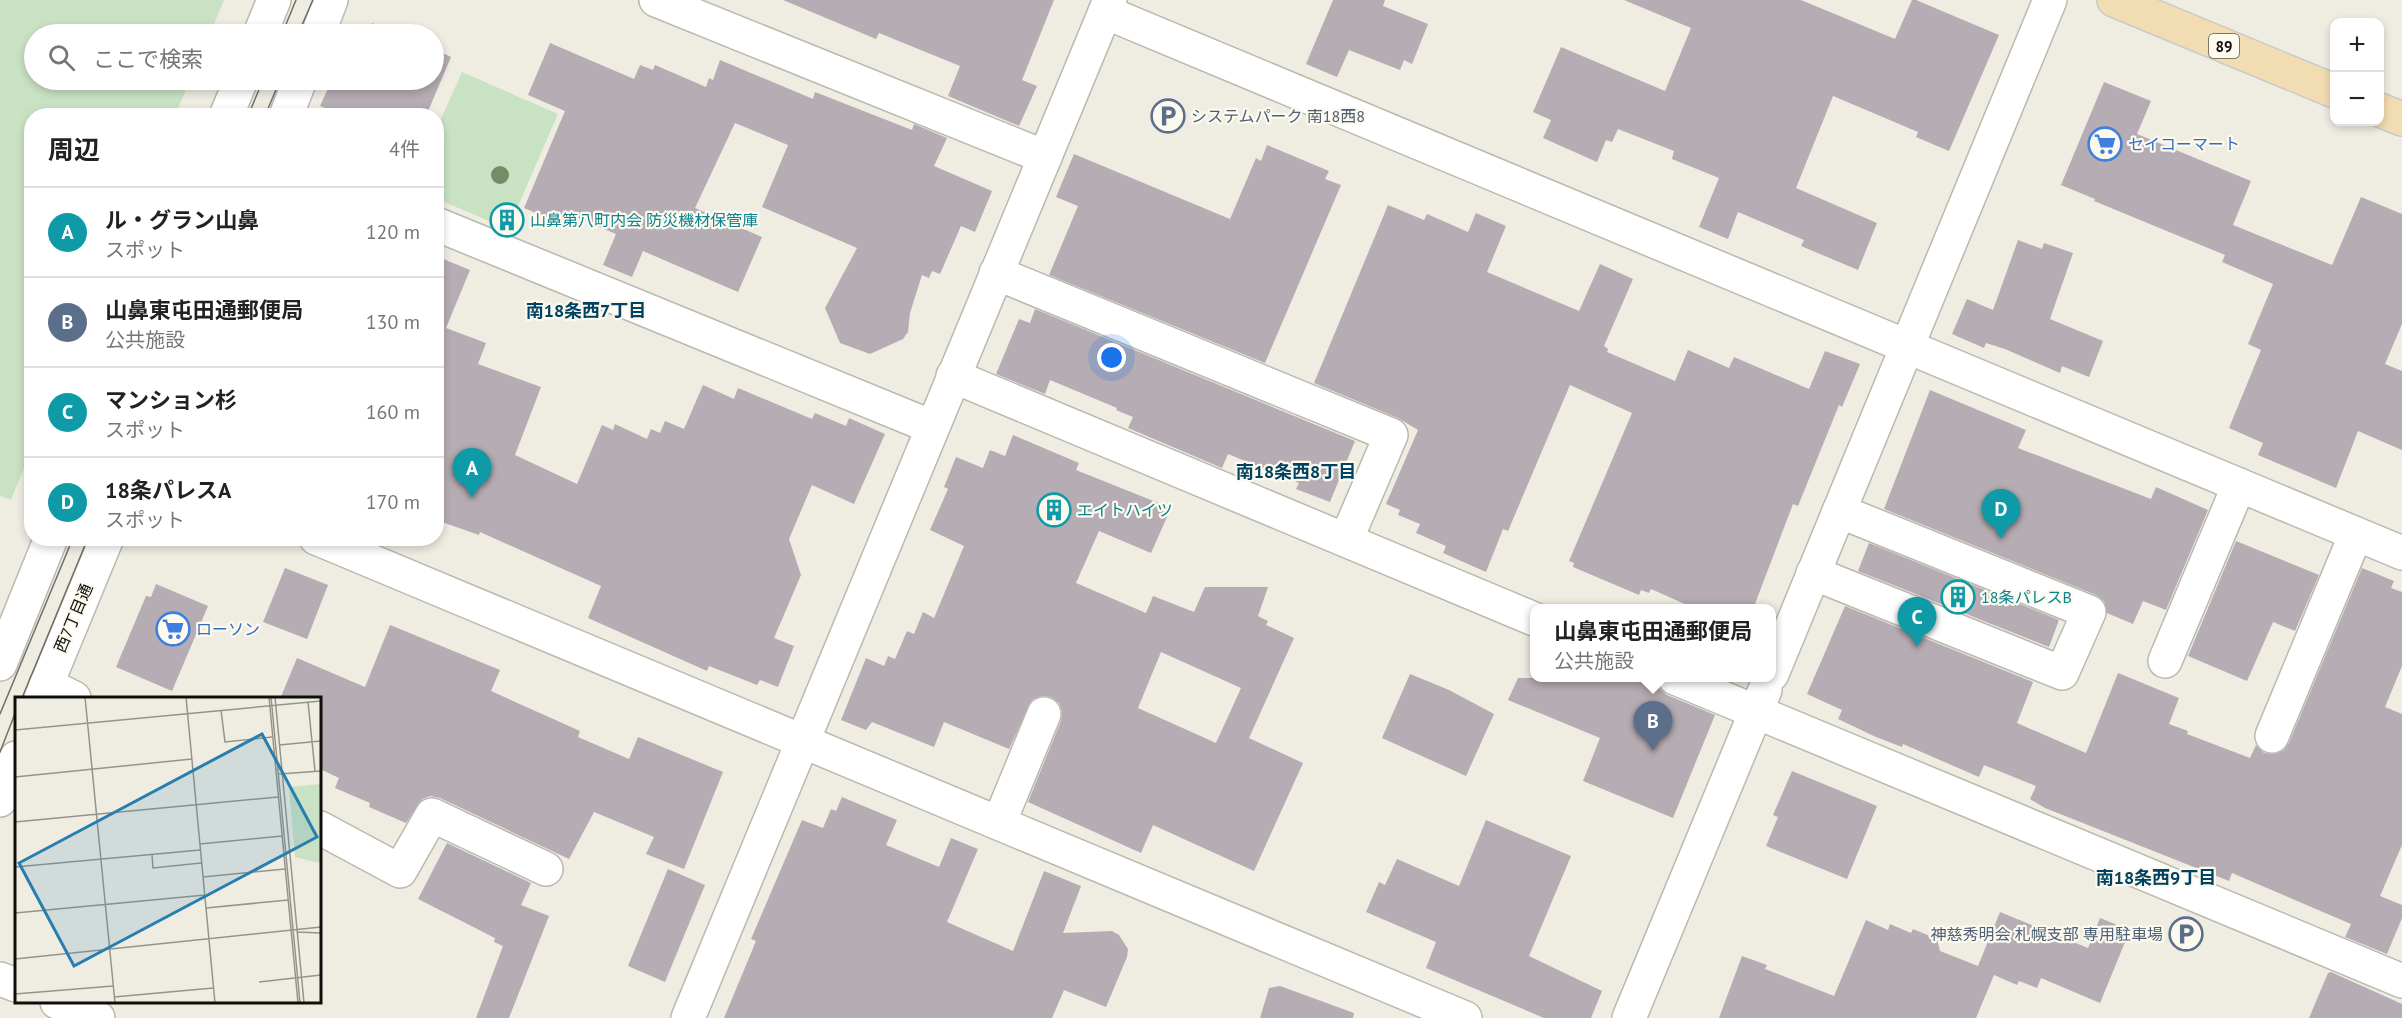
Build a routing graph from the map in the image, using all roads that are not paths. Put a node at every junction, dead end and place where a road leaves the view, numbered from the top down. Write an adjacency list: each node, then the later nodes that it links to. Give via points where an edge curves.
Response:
1 (274, 0): 7 (street)
2 (332, 0): 8 (street)
3 (656, 0): 16 (street)
4 (2050, 0): 19 (street)
5 (2114, 0): 9 (main road, 89)
6 (1107, 6): 16 (street); 19 (street)
7 (264, 24)
8 (322, 24)
9 (2330, 89)
10 (237, 90): 12 (street)
11 (296, 90): 13 (street)
12 (229, 108)
13 (289, 108)
14 (2384, 112): 15 (main road)
15 (2402, 119)
16 (1045, 157): 18 (street)
17 (444, 227): 21 (street)
18 (996, 273): 20 (street); 25 (street, via 1392,435)
19 (1907, 346): 22 (street); 23 (street)
20 (953, 376): 21 (street); 25 (street)
21 (933, 427): 43 (street)
22 (2239, 485): 24 (street); 34 (street)
23 (1839, 512): 30 (street); 30 (street, via 2089,612 2062,673)
24 (2356, 534): 29 (street); 42 (street)
25 (1346, 540): 31 (street)
26 (47, 546): 32 (street)
27 (104, 546): 33 (street, 西7丁目通)
28 (335, 546): 43 (street)
29 (2402, 553)
30 (1814, 573): 36 (street)
31 (1530, 617)
32 (8, 623): 33 (street); 35 (street)
33 (62, 646): 39 (street, 西7丁目通)
34 (2165, 661)
35 (0, 663)
36 (1776, 664)
37 (1685, 682): 40 (street)
38 (1768, 682): 40 (street)
39 (54, 694)
40 (1756, 711): 50 (street); 56 (street)
41 (1044, 714): 46 (street)
42 (2272, 736)
43 (802, 741): 46 (street); 54 (street)
44 (15, 761): 45 (street)
45 (0, 800)
46 (999, 823): 55 (street)
47 (321, 829): 48 (street, via 400,871 432,815)
48 (546, 869)
49 (0, 979): 51 (street)
50 (2402, 981)
51 (15, 985)
52 (60, 1003): 53 (street)
53 (98, 1018)
54 (688, 1018)
55 (1465, 1018)
56 (1629, 1018)

